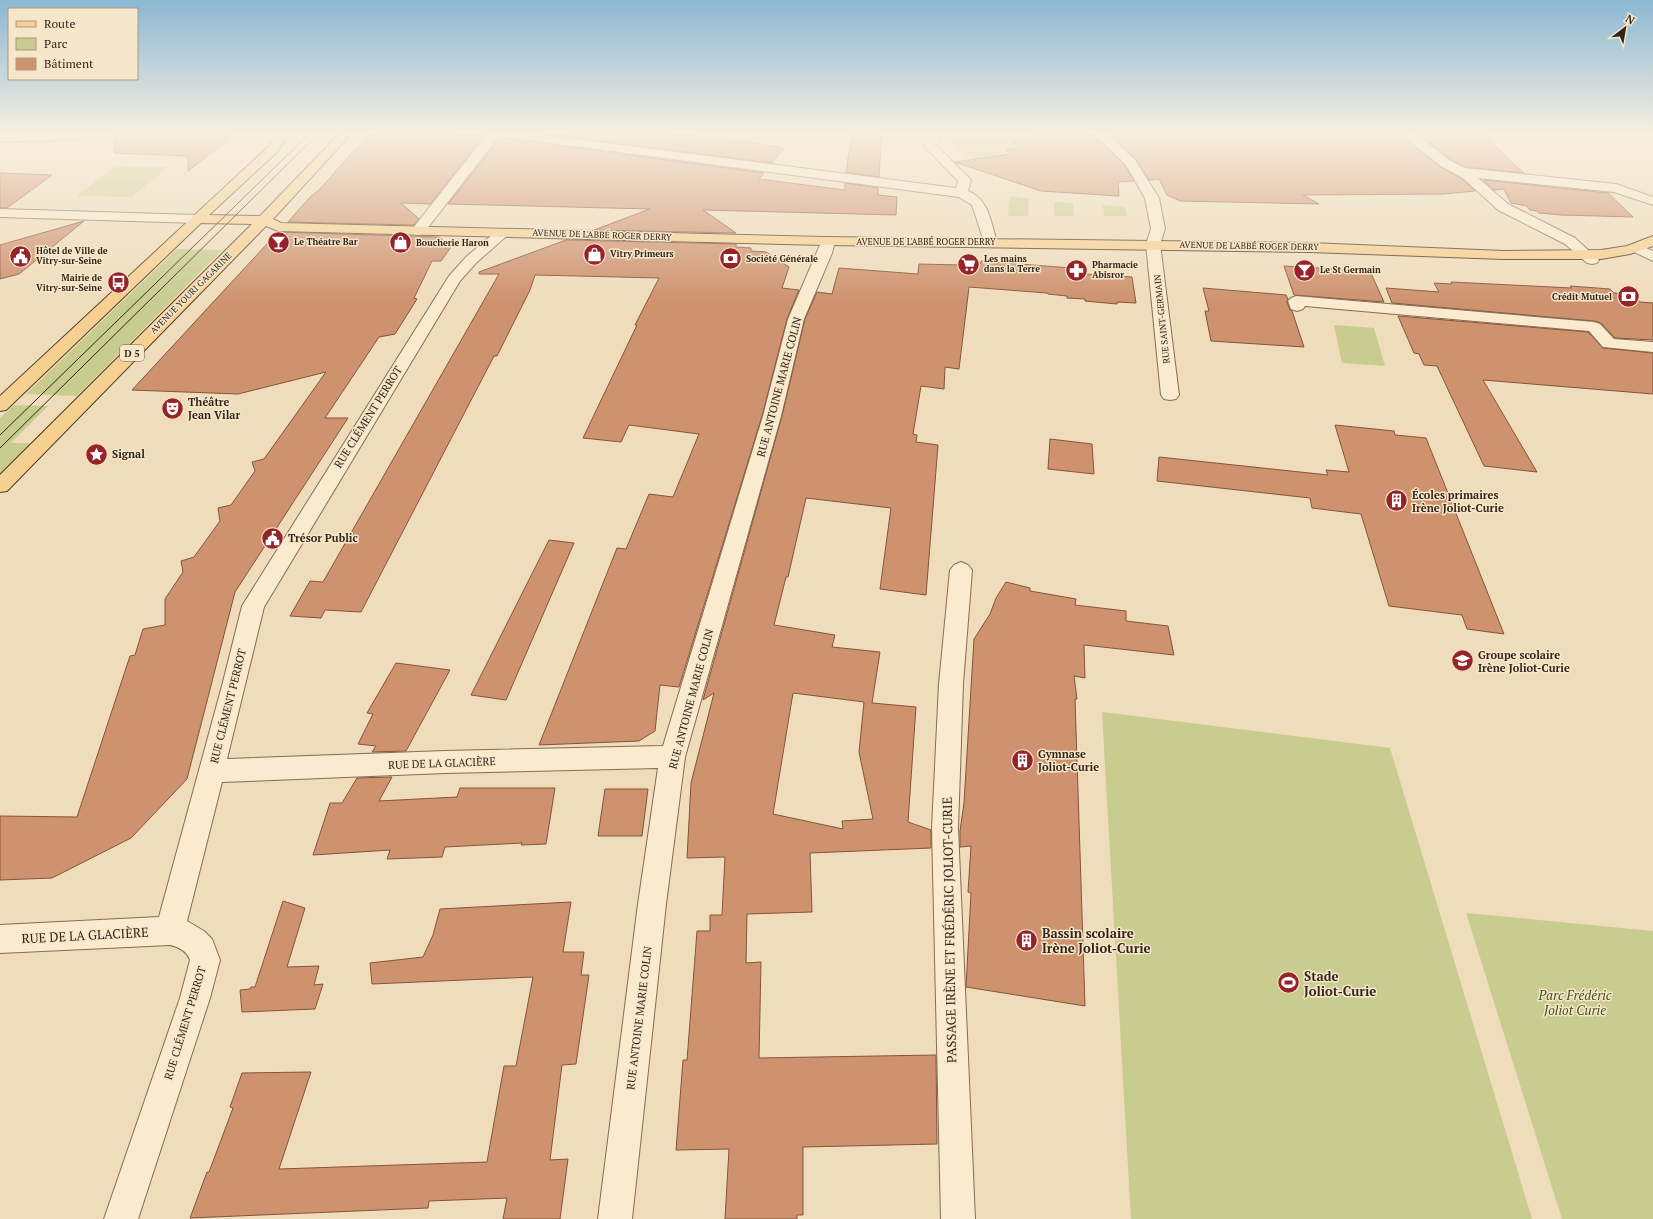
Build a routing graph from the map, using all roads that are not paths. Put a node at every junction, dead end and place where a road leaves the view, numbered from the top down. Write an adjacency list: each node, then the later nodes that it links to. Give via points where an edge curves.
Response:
1 (229, 189): 12 (main road)
2 (293, 189): 13 (main road, D 5)
3 (451, 189): 14 (street)
4 (930, 189): 9 (street)
5 (962, 189): 9 (street)
6 (1147, 189): 19 (street, RUE SAINT-GERMAIN, via 1152,198 1158,229)
7 (1483, 189): 22 (street, via 1503,207 1570,241)
8 (1619, 189): 10 (street)
9 (961, 193): 18 (street, via 978,204)
10 (1653, 201)
11 (0, 213): 12 (street)
12 (197, 218): 13 (main road, AVENUE DE L'ABBÉ ROGER DERRY); 26 (main road)
13 (264, 220): 14 (main road, AVENUE DE L'ABBÉ ROGER DERRY, via 278,226); 27 (main road, AVENUE YOURI GAGARINE / D 5)
14 (418, 231): 15 (main road, AVENUE DE L'ABBÉ ROGER DERRY)
15 (503, 233): 17 (main road, AVENUE DE L'ABBÉ ROGER DERRY); 30 (street, RUE CLÉMENT PERROT, via 471,260 454,279 253,606)
16 (1653, 240): 20 (main road, AVENUE DE L'ABBÉ ROGER DERRY)
17 (828, 241): 18 (main road, AVENUE DE L'ABBÉ ROGER DERRY); 29 (street, RUE ANTOINE MARIE COLIN, via 796,319 772,416)
18 (990, 242): 19 (main road, AVENUE DE L'ABBÉ ROGER DERRY)
19 (1153, 244): 22 (main road, AVENUE DE L'ABBÉ ROGER DERRY); 25 (street, RUE SAINT-GERMAIN)
20 (1637, 248): 21 (street); 22 (main road, AVENUE DE L'ABBÉ ROGER DERRY)
21 (1653, 257)
22 (1589, 258)
23 (1297, 306): 24 (street, via 1296,301 1594,327 1609,344)
24 (1653, 347)
25 (1170, 395)
26 (0, 406)
27 (0, 486)
28 (961, 570): 35 (street, PASSAGE IRÈNE ET FRÉDÉRIC JOLIOT-CURIE, via 951,684 944,828)
29 (672, 757): 30 (street, RUE DE LA GLACIÈRE); 34 (street, RUE ANTOINE MARIE COLIN)
30 (212, 771): 31 (street, RUE CLÉMENT PERROT)
31 (170, 931): 32 (street, RUE DE LA GLACIÈRE); 33 (street, RUE CLÉMENT PERROT, via 183,934 194,941 202,949 205,960 195,998)
32 (0, 940)
33 (121, 1219)
34 (615, 1219)
35 (958, 1219)

